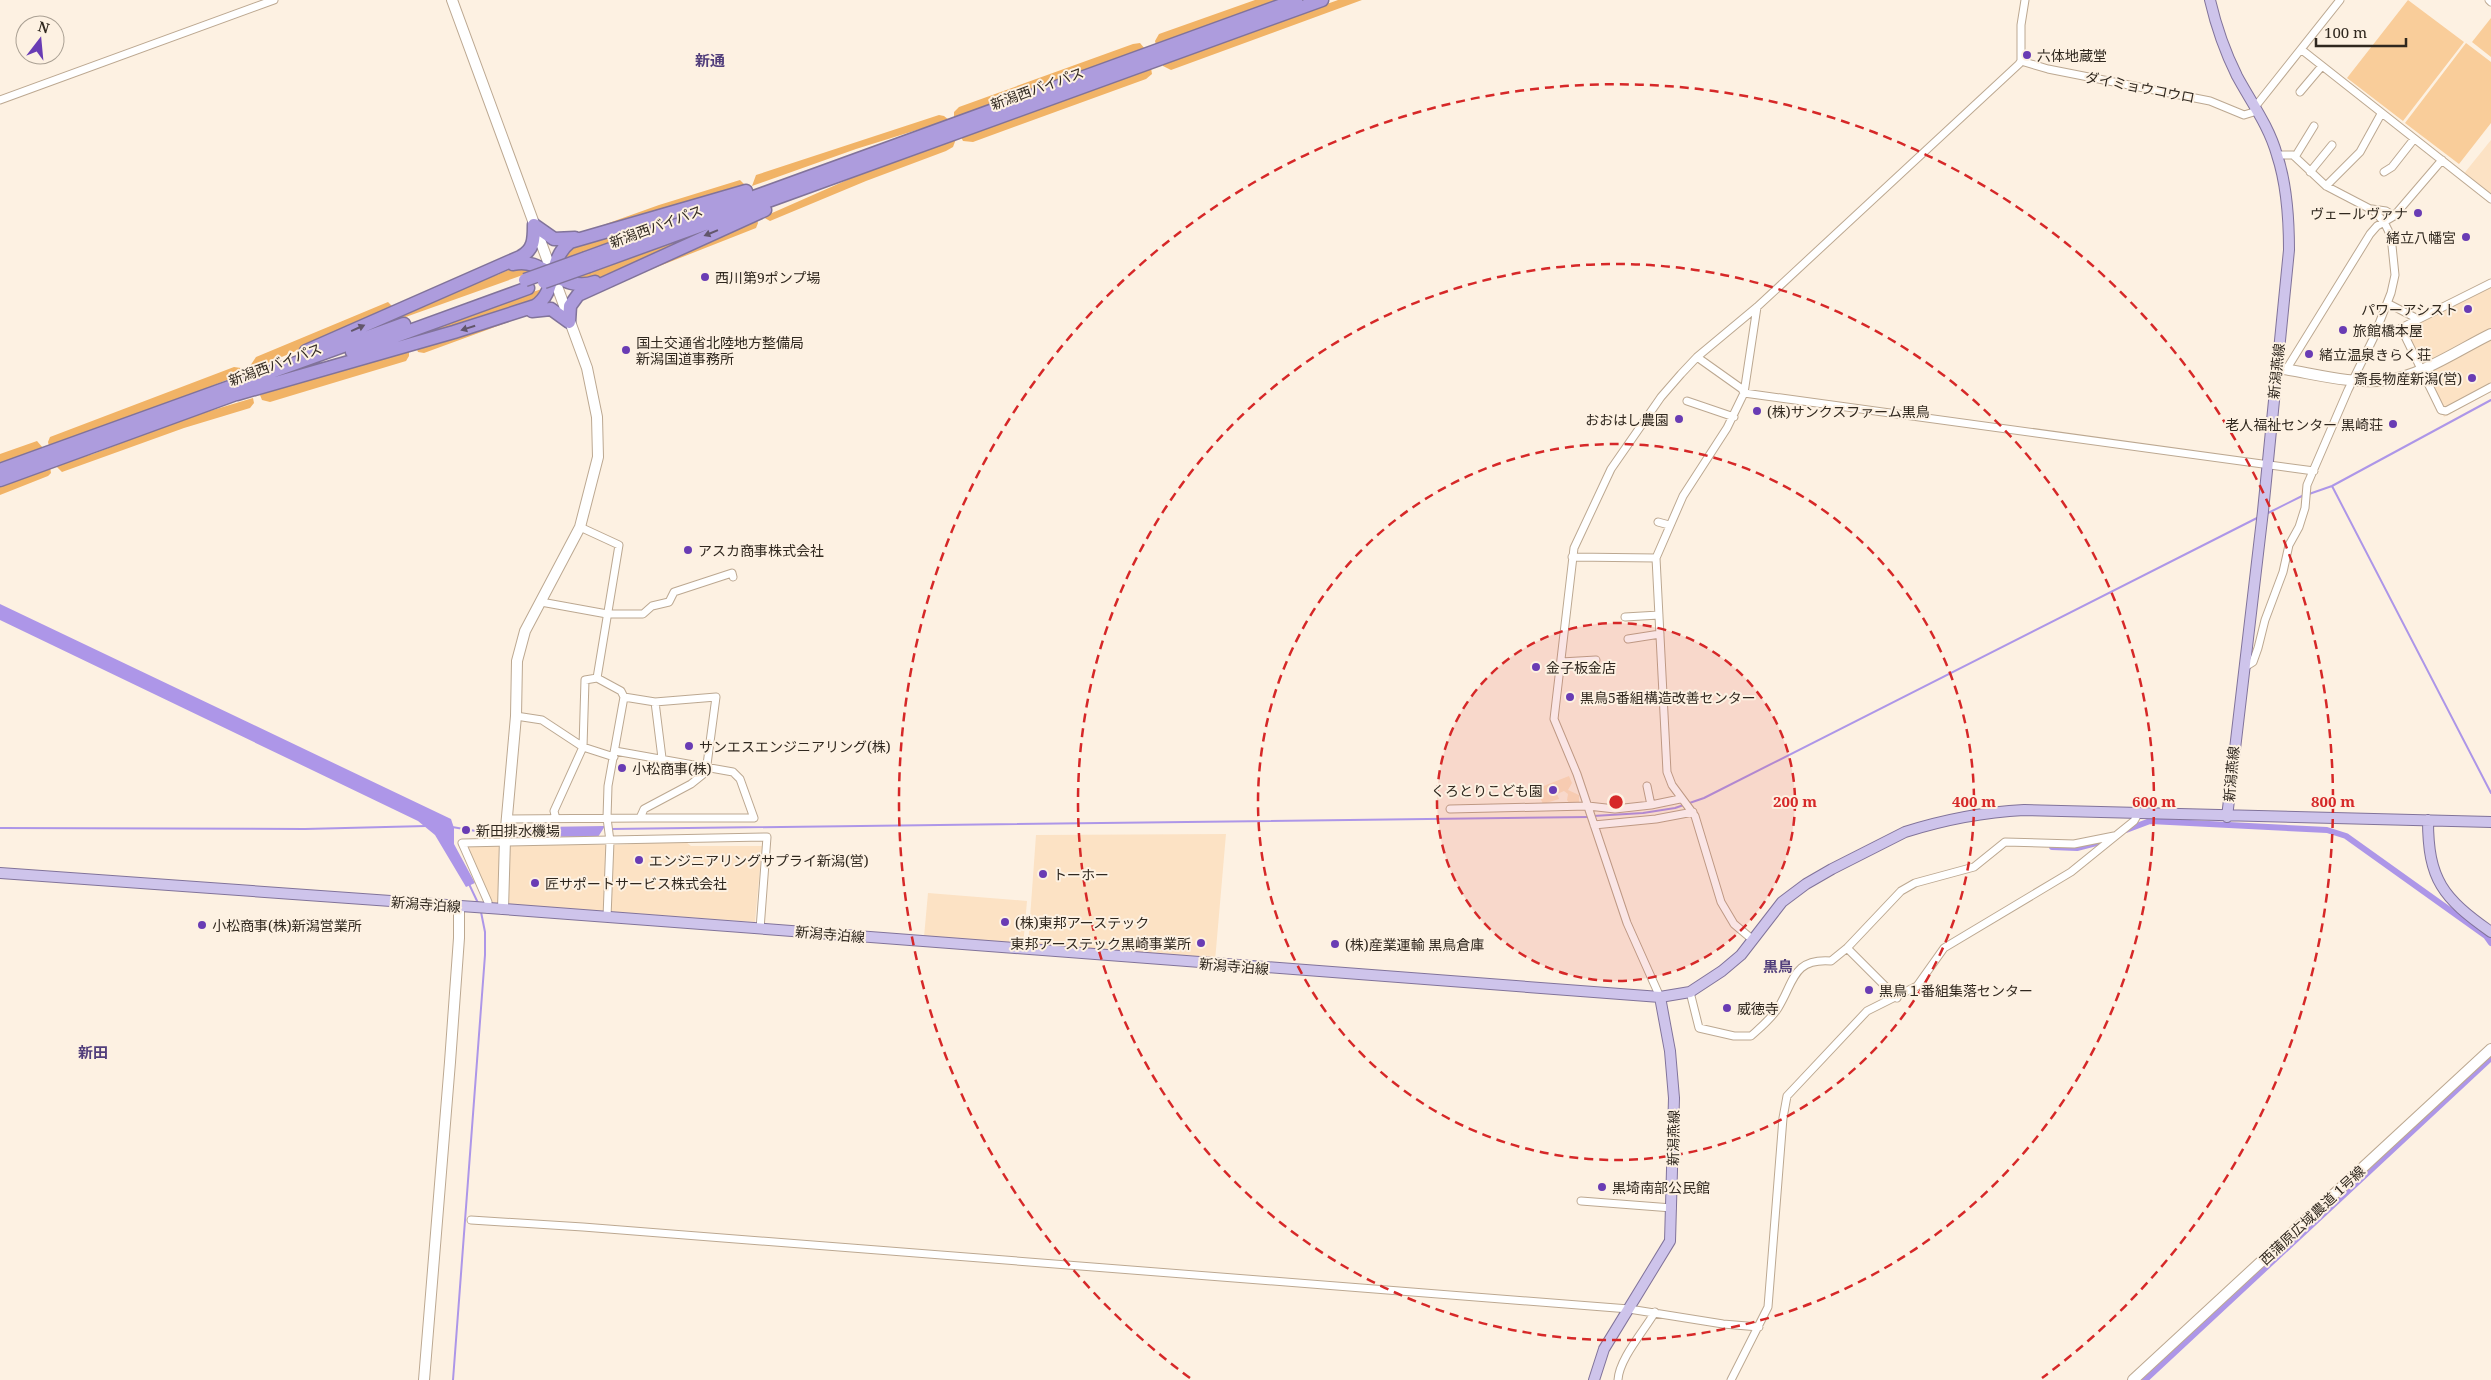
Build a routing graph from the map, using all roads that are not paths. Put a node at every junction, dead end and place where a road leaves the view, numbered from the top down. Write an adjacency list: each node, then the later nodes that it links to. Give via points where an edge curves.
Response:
1 (274, 0): 12 (street)
2 (452, 0): 29 (street)
3 (1296, 0): 21 (highway, 新潟西バイパス)
4 (1322, 0): 21 (highway, 新潟西バイパス)
5 (2025, 0): 9 (street)
6 (2210, 0): 13 (main road, 新潟燕線, via 2225,50)
7 (2340, 0): 8 (street)
8 (2302, 50): 10 (street); 13 (street)
9 (2021, 60): 13 (street, ダイミョウコウロ, via 2048,69 2206,100 2244,115); 36 (street, via 1974,108)
10 (2322, 66): 11 (street); 14 (street)
11 (2300, 92)
12 (0, 100)
13 (2256, 109): 18 (main road, 新潟燕線)
14 (2381, 114): 16 (street); 24 (street, via 2360,152)
15 (2314, 126): 19 (street)
16 (2414, 139): 20 (street); 23 (street, via 2392,167)
17 (2332, 145): 22 (street)
18 (2277, 155): 19 (street, via 2286,153); 42 (main road, 新潟燕線, via 2288,209 2289,250)
19 (2294, 157): 22 (street)
20 (2442, 160): 25 (street); 27 (street)
21 (849, 167): 30 (highway); 31 (highway, one-way to 31); 46 (highway, 新潟西バイパス, bridge)
22 (2310, 172): 24 (street)
23 (2384, 172)
24 (2326, 186): 26 (street)
25 (2491, 199)
26 (2368, 208): 27 (street); 28 (street)
27 (2394, 216): 28 (street)
28 (2384, 222): 35 (street, via 2391,236 2395,275); 42 (street, via 2370,234)
29 (534, 225): 30 (highway, via 554,239); 32 (highway, via 533,244 528,253); 33 (street)
30 (580, 238): 33 (highway, via 560,250)
31 (623, 274): 33 (highway, via 586,284); 39 (highway, via 578,295 570,306)
32 (477, 275): 33 (highway, via 524,262); 46 (highway, one-way to 32, via 294,356)
33 (552, 275): 37 (highway, via 541,302); 39 (street)
34 (2491, 283): 38 (street)
35 (2388, 303): 38 (street); 44 (street)
36 (1757, 307): 41 (street); 47 (street)
37 (515, 314): 39 (highway, via 551,309); 46 (highway, one-way to 46)
38 (2418, 319): 43 (street, via 2401,328)
39 (569, 322): 56 (street, via 587,368 597,417 598,457)
40 (2491, 334): 43 (street)
41 (1696, 357): 47 (street); 57 (street, via 1661,398 1611,469)
42 (2282, 369): 44 (street); 50 (main road, 新潟燕線)
43 (2421, 369): 44 (street, via 2387,380); 45 (street, via 2443,411)
44 (2354, 380): 52 (street)
45 (2491, 387)
46 (236, 390): 51 (highway, 新潟西バイパス); 53 (highway, 新潟西バイパス)
47 (1744, 393): 49 (street); 50 (street)
48 (1687, 401): 49 (street)
49 (1734, 417): 55 (street, via 1693,480)
50 (2267, 465): 52 (street); 68 (main road, 新潟燕線)
51 (0, 470)
52 (2314, 471): 68 (street, via 2299,527 2289,545 2284,572 2258,648 2253,662)
53 (0, 480)
54 (1658, 522): 55 (street)
55 (1669, 525): 58 (street)
56 (580, 527): 60 (street); 61 (street, via 619,545)
57 (1572, 558): 58 (street); 67 (street)
58 (1656, 558): 62 (street)
59 (733, 577): 61 (street, via 732,574 674,592 669,602 652,606 642,614)
60 (541, 602): 61 (street); 72 (street, via 525,631 518,661)
61 (607, 614): 69 (street)
62 (1659, 615): 63 (street); 64 (street)
63 (1625, 617)
64 (1660, 634): 65 (street); 78 (street, via 1667,772)
65 (1628, 639)
66 (1596, 660): 67 (street)
67 (1561, 662): 80 (street, via 1554,719)
68 (2245, 667): 84 (main road, 新潟燕線)
69 (597, 678): 70 (street, via 621,691); 73 (street, via 585,680)
70 (624, 697): 71 (street); 74 (street)
71 (655, 702): 75 (street); 76 (street, via 716,697)
72 (516, 716): 73 (street, via 542,720); 89 (street)
73 (583, 747): 74 (street); 87 (street, via 554,811)
74 (615, 754): 75 (street); 85 (street, via 608,786)
75 (662, 758): 76 (street)
76 (707, 767): 86 (street, via 706,772 691,784 644,810); 86 (street, via 733,772 740,779 754,818)
77 (1647, 786): 79 (street)
78 (1681, 800): 79 (street); 82 (street)
79 (1651, 805): 80 (street)
80 (1589, 808): 81 (street); 91 (street)
81 (1450, 809)
82 (1691, 811): 91 (street, via 1656,820); 102 (street, via 1699,826 1721,902 1734,924)
83 (2138, 814): 84 (main road); 92 (street); 102 (main road, via 2004,811 1905,832 1806,884 1782,902)
84 (2227, 817): 88 (main road)
85 (607, 818): 86 (street); 87 (street); 93 (street)
86 (640, 818)
87 (556, 819): 89 (street)
88 (2428, 820): 90 (main road); 101 (main road, via 2428,847 2433,870 2441,886 2454,904)
89 (506, 821): 94 (street)
90 (2491, 822)
91 (1594, 824): 105 (street, via 1627,923)
92 (2114, 836): 103 (street, via 2074,844 2006,842 1974,867 1915,883 1901,891); 106 (street, via 2068,874 1944,948 1916,986)
93 (610, 839): 94 (street); 99 (street); 100 (street, via 766,837)
94 (505, 840): 97 (street, via 462,842 488,902); 98 (street)
95 (0, 873): 96 (main road, 新潟寺泊線)
96 (463, 907): 97 (main road, 新潟寺泊線); 114 (street)
97 (487, 908): 98 (main road, 新潟寺泊線)
98 (504, 909): 99 (main road, 新潟寺泊線)
99 (607, 917): 100 (main road, 新潟寺泊線)
100 (760, 928): 105 (main road, 新潟寺泊線)
101 (2491, 932)
102 (1753, 940): 104 (main road, via 1722,971)
103 (1847, 948): 104 (street, via 1831,961 1821,960 1800,967 1791,979 1780,1006 1770,1020 1751,1036 1734,1036 1699,1028); 106 (street)
104 (1690, 992): 105 (main road, 新潟寺泊線)
105 (1660, 997): 109 (main road, 新潟燕線, via 1673,1081)
106 (1897, 998): 113 (street, via 1867,1011 1787,1096 1768,1307)
107 (2491, 1049): 118 (street, 西蒲原広域農道 1号線)
108 (1581, 1201): 109 (street)
109 (1672, 1208): 111 (main road, 新潟燕線, via 1670,1241)
110 (471, 1220): 111 (street)
111 (1629, 1309): 112 (street); 115 (main road, 新潟燕線, via 1604,1349)
112 (1655, 1312): 113 (street); 116 (street, via 1624,1360)
113 (1758, 1327): 117 (street)
114 (424, 1380)
115 (1594, 1380)
116 (1618, 1380)
117 (1731, 1380)
118 (2133, 1380)

